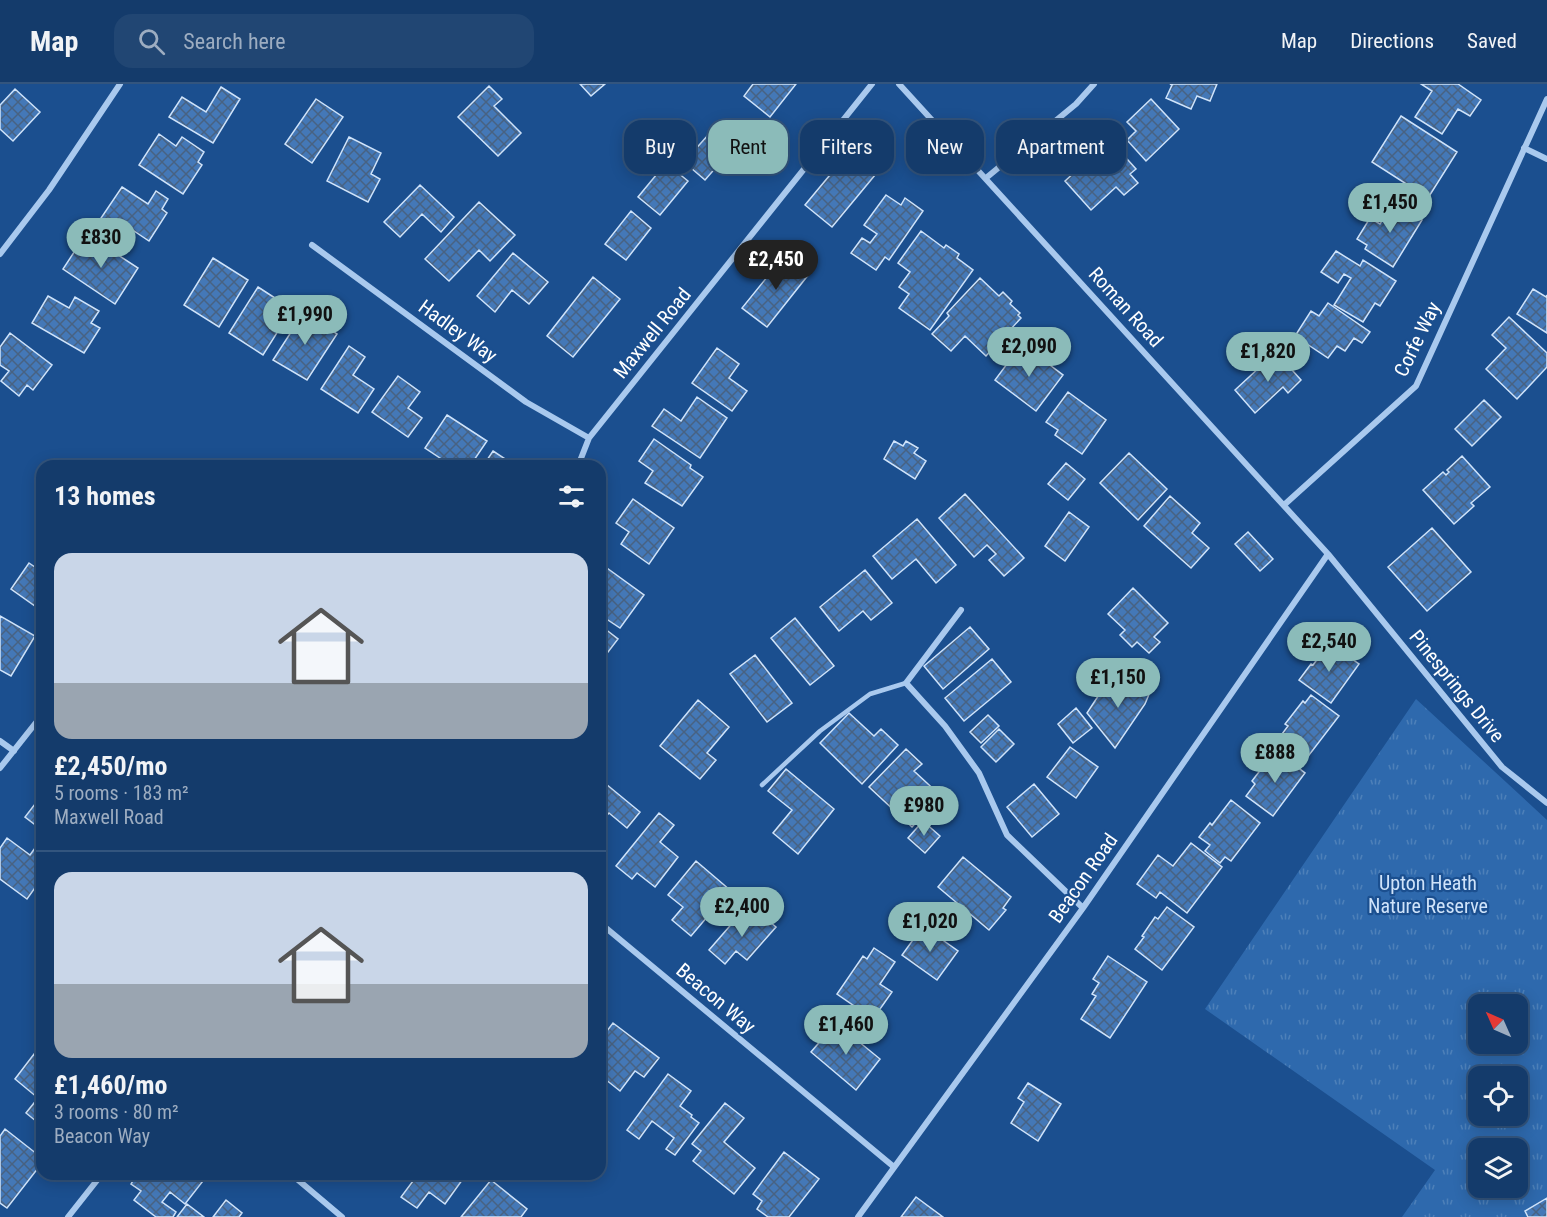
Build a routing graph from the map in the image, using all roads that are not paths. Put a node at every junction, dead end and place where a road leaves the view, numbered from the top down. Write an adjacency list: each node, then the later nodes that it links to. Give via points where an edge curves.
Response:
1 (120, 84): 10 (street, via 49,190)
2 (872, 84): 11 (street, Maxwell Road)
3 (899, 84): 8 (street, Roman Road)
4 (1094, 84): 8 (street, via 1076,104)
5 (1547, 99): 6 (street, Corfe Way)
6 (1524, 148): 7 (street); 13 (street, Corfe Way, via 1416,386)
7 (1547, 159)
8 (986, 178): 13 (street, Roman Road)
9 (312, 245): 11 (street, Hadley Way, via 526,402)
10 (0, 254)
11 (589, 438): 12 (street, Maxwell Road)
12 (580, 460)
13 (1284, 505): 14 (street, Roman Road)
14 (1328, 554): 22 (street, Pinesprings Drive, via 1502,767); 23 (street, Beacon Road)
15 (961, 610): 16 (street)
16 (906, 683): 21 (lane, via 870,694 820,731); 23 (street, via 945,726 979,773 1007,835)
17 (36, 723): 19 (street)
18 (0, 741): 19 (street)
19 (14, 751): 20 (street)
20 (0, 768)
21 (762, 785)
22 (1547, 803)
23 (1083, 908): 25 (street, Beacon Road)
24 (606, 928): 25 (street, Beacon Way)
25 (894, 1167): 30 (street, Beacon Road)
26 (97, 1180): 28 (street)
27 (298, 1180): 29 (street)
28 (68, 1217)
29 (342, 1217)
30 (858, 1217)

